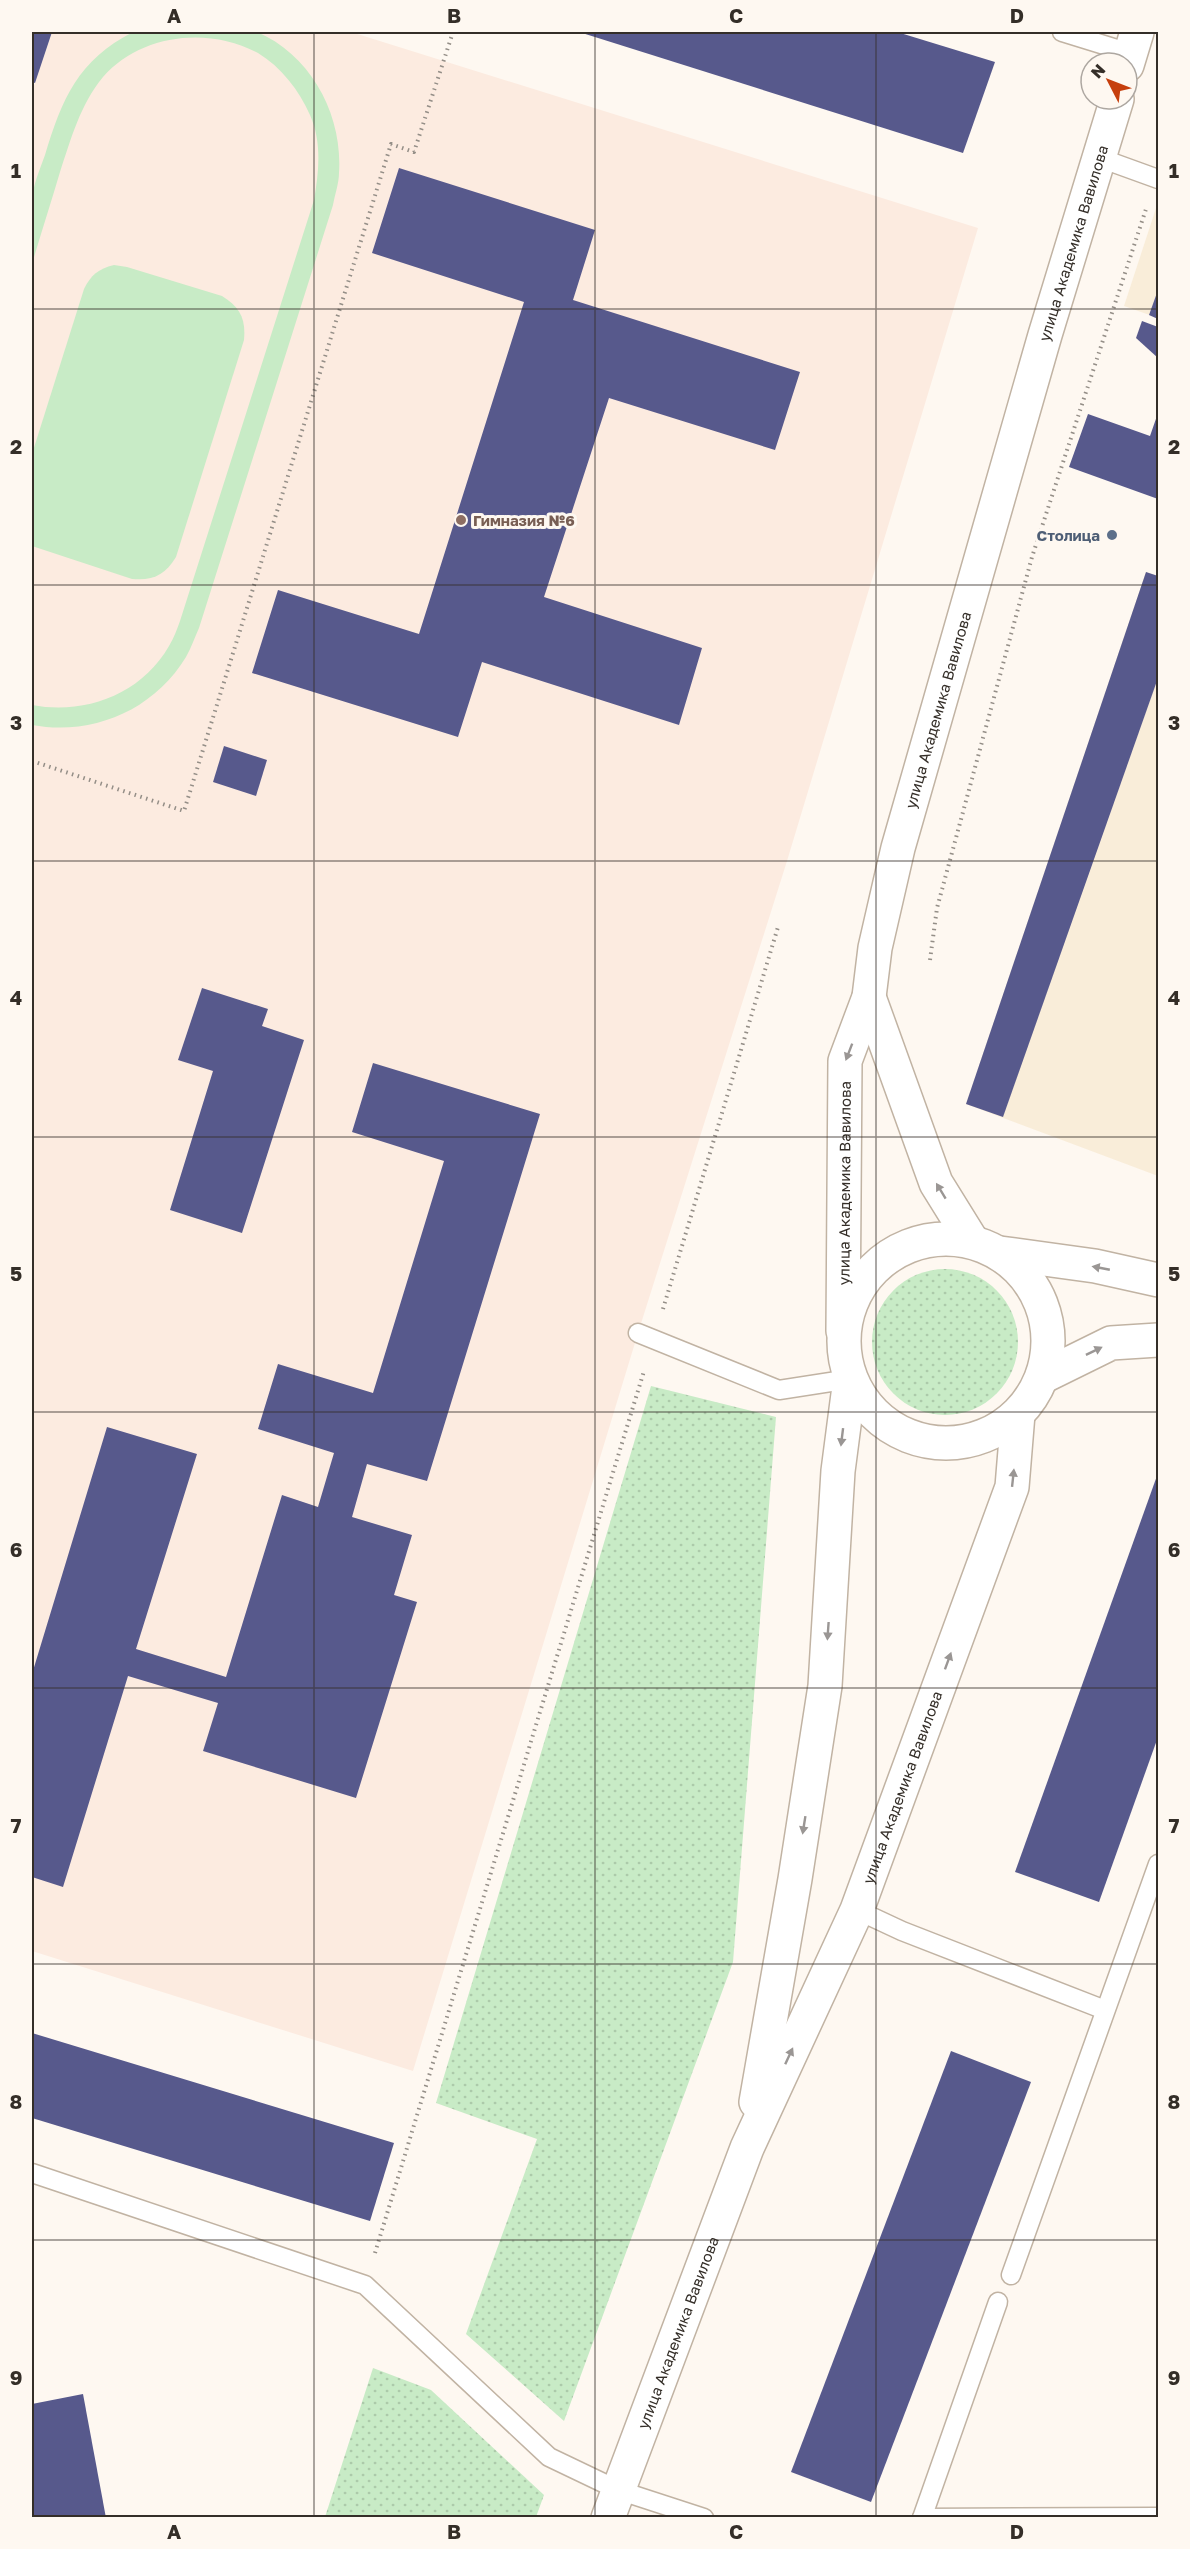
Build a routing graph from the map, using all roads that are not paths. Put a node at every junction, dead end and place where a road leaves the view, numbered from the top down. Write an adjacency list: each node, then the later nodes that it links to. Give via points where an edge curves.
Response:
1 (1062, 32): 2 (lane)
2 (1132, 50)
3 (1114, 111): 4 (street, улица Академика Вавилова)
4 (1100, 158): 5 (lane); 6 (street, улица Академика Вавилова, via 1045,335 898,848 875,948)
5 (1157, 179)
6 (869, 997): 7 (street, one-way to 6, via 936,1183); 9 (street, улица Академика Вавилова, one-way to 9, via 845,1061)
7 (986, 1247): 8 (street, one-way to 7); 9 (street, via 936,1238 902,1248 873,1268 852,1297); 12 (street, via 1026,1277 1043,1307 1049,1342)
8 (1158, 1280)
9 (843, 1331): 13 (street)
10 (646, 1336): 13 (lane, via 779,1390)
11 (1158, 1340): 12 (street, one-way to 11, via 1111,1343)
12 (1042, 1377): 14 (street)
13 (850, 1379): 14 (street, via 864,1404 885,1425 910,1438 939,1444 967,1442 994,1432); 18 (street, улица Академика Вавилова, one-way to 18, via 838,1471 825,1686)
14 (1018, 1414): 16 (street, улица Академика Вавилова, one-way to 14, via 1012,1487)
15 (1158, 1864): 17 (lane)
16 (857, 1910): 17 (lane); 18 (street, улица Академика Вавилова, one-way to 16)
17 (1105, 2010): 20 (lane)
18 (747, 2148): 22 (street, улица Академика Вавилова)
19 (32, 2173): 22 (lane, via 365,2285 549,2457)
20 (1011, 2275)
21 (998, 2302): 24 (lane)
22 (613, 2504): 23 (lane)
23 (704, 2517)
24 (922, 2517): 25 (lane)
25 (1158, 2517)

